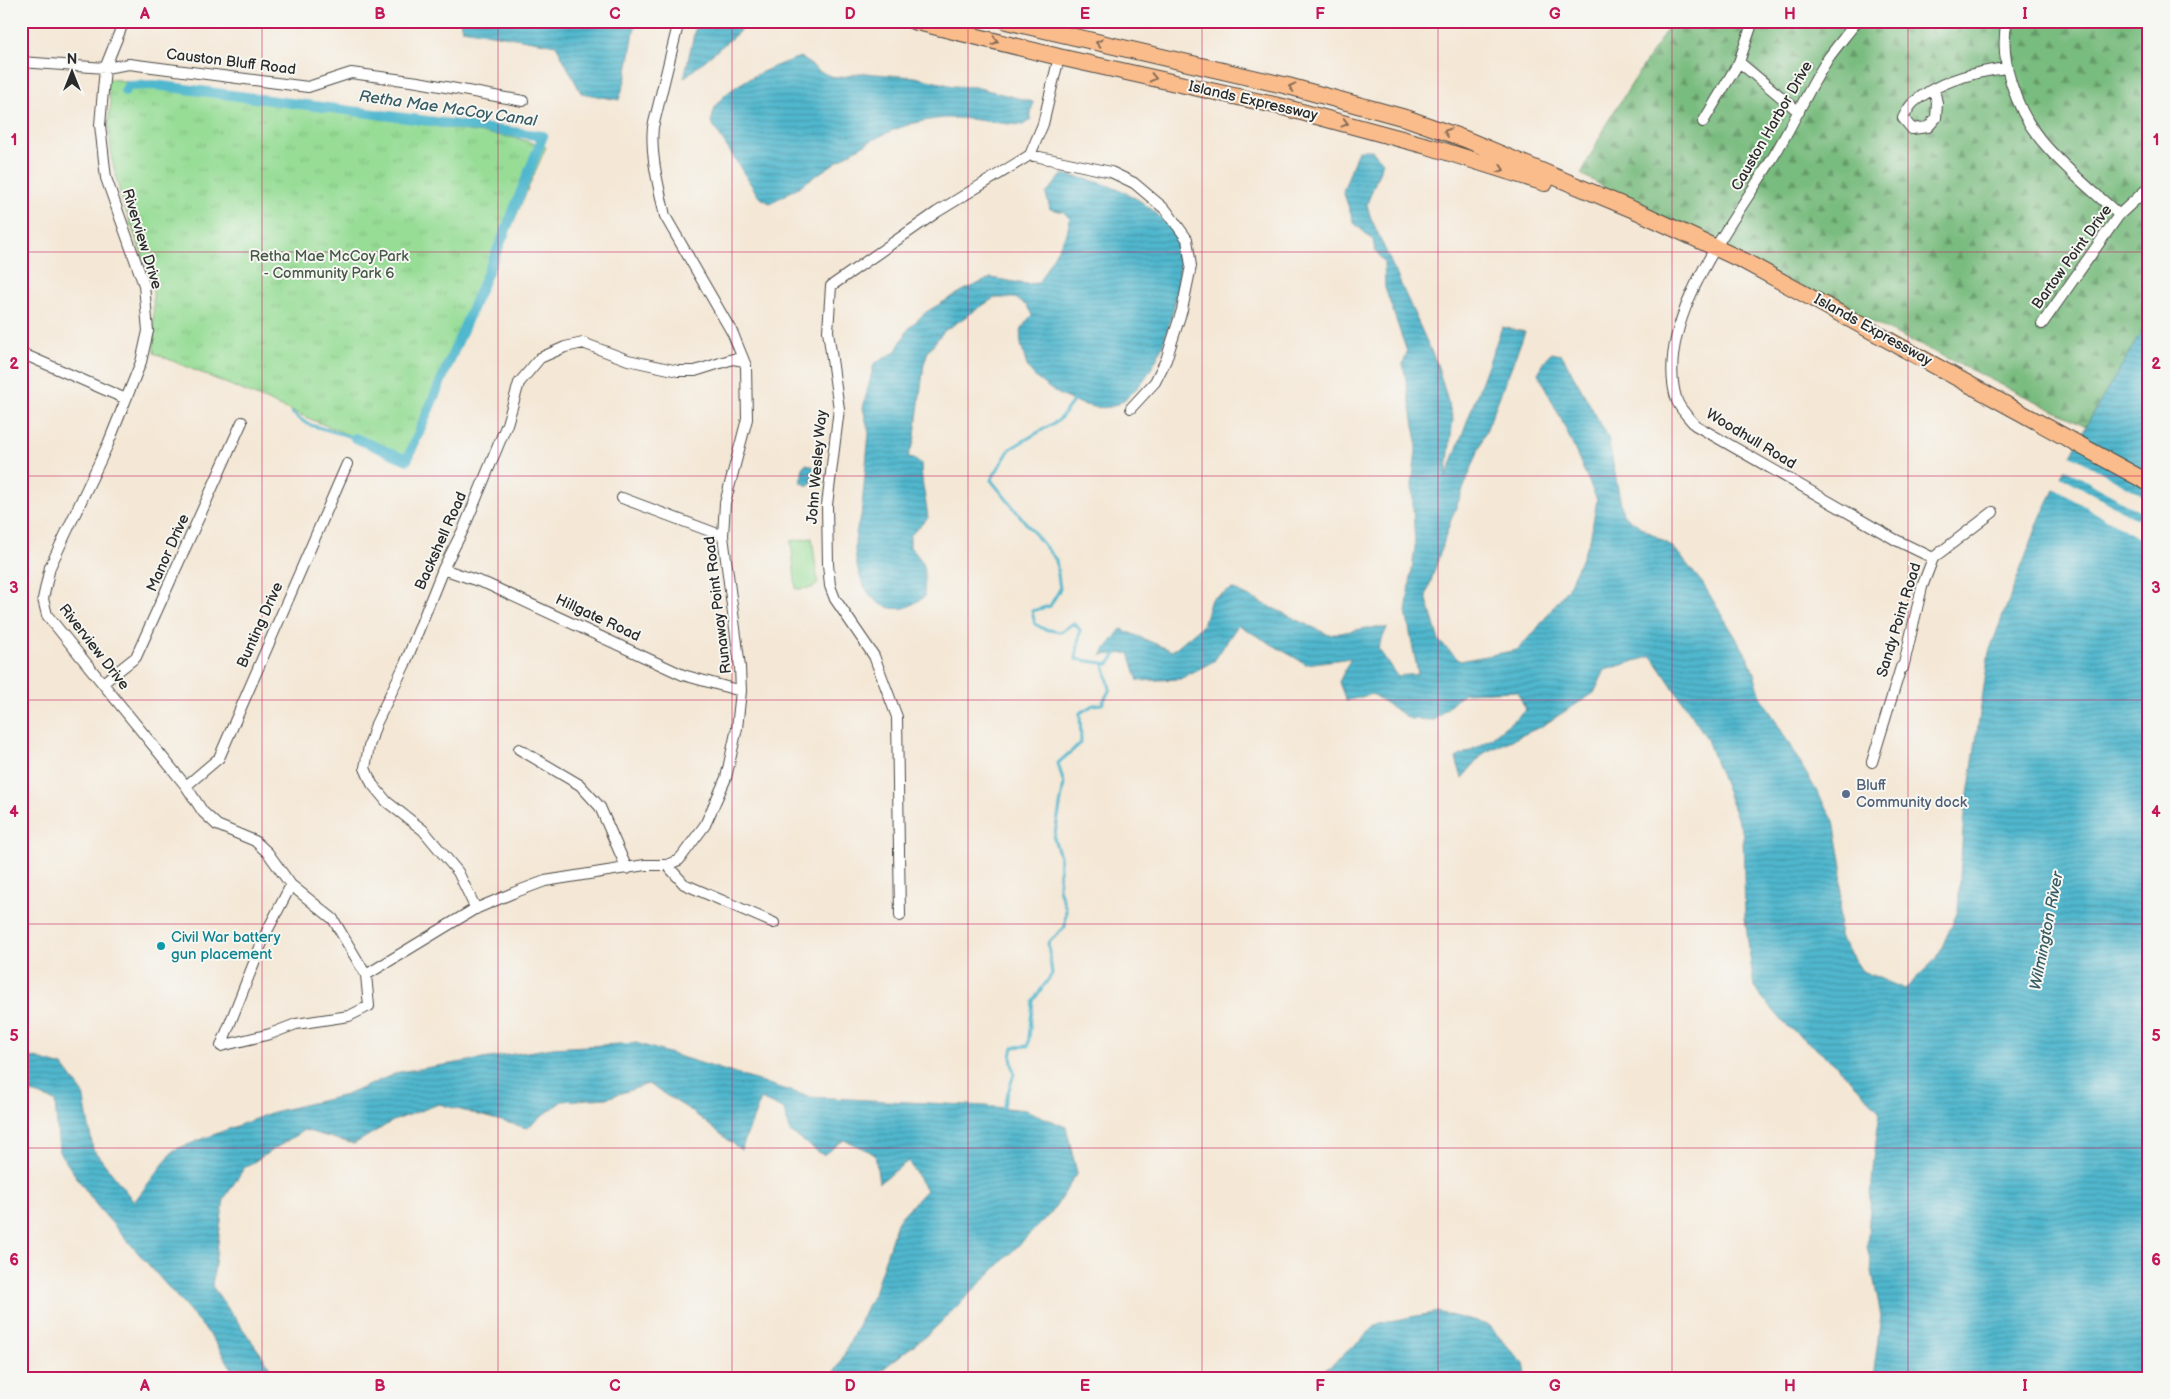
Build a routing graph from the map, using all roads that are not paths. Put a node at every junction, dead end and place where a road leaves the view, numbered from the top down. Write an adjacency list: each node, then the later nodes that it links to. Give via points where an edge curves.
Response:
1 (124, 21): 11 (street, Riverview Drive)
2 (678, 21): 24 (street, Runaway Point Road, via 651,144 661,196 665,216 734,334)
3 (913, 21): 8 (main road, Islands Expressway, one-way to 8)
4 (1006, 21): 19 (main road, Islands Expressway, one-way to 4, via 1474,142 1409,119 1288,86)
5 (1753, 21): 10 (street)
6 (1857, 21): 15 (street, Causton Harbor Drive, via 1829,58)
7 (2007, 21): 12 (street)
8 (1059, 57): 17 (street, via 1043,124); 19 (main road, Islands Expressway, one-way to 19, via 1283,107 1431,147 1546,183)
9 (21, 62): 11 (street, Causton Bluff Road)
10 (1739, 62): 15 (street); 16 (street)
11 (105, 68): 14 (street, Causton Bluff Road, via 129,64 308,87 351,73); 25 (street, Riverview Drive, via 100,125 106,178 144,285 148,332 141,362)
12 (2006, 68): 13 (street, via 1974,72); 20 (street, via 2026,115 2040,138)
13 (1934, 90)
14 (523, 101)
15 (1799, 112): 21 (street, Causton Harbor Drive)
16 (1703, 122)
17 (1030, 155): 26 (street, via 1111,172 1134,184 1166,210 1187,238 1191,266 1182,310 1166,360 1159,374); 44 (street, John Wesley Way, via 937,212 830,286 828,331 839,409 826,505 830,586 835,599 874,656 896,712)
18 (2149, 187): 20 (street, Bartow Point Drive)
19 (1589, 192): 21 (main road, Islands Expressway)
20 (2120, 216): 22 (street, Bartow Point Drive)
21 (1716, 248): 29 (main road, Islands Expressway, via 1857,321); 33 (street, Woodhull Road, via 1691,295 1679,327 1672,380 1677,403 1695,425)
22 (2042, 324)
23 (21, 353): 25 (street)
24 (744, 361): 32 (street, Runaway Point Road, via 748,389 747,419 726,495); 34 (street, Backshell Road, via 732,359 695,371 678,371 628,360 583,343 540,358 519,383 507,424 464,528)
25 (126, 399): 35 (street, Riverview Drive, via 50,566 43,599 47,614)
26 (1131, 408)
27 (242, 422): 35 (street, Manor Drive, via 136,657)
28 (347, 464): 39 (street, Bunting Drive, via 219,758)
29 (2149, 483)
30 (622, 498): 32 (street)
31 (1993, 512): 33 (street, Sandy Point Road)
32 (723, 536): 36 (street, Runaway Point Road)
33 (1933, 558): 38 (street, Sandy Point Road, via 1922,587 1903,668)
34 (443, 569): 36 (street, Hillgate Road, via 487,584 683,675); 43 (street, Backshell Road, via 405,664 376,724 365,768 372,784 387,802 422,830 458,872)
35 (103, 683): 39 (street, Riverview Drive)
36 (741, 691): 40 (street, Runaway Point Road, via 734,745 717,801 705,825 679,860)
37 (518, 749): 41 (street, via 580,785 600,807)
38 (1872, 762)
39 (186, 786): 42 (street, Riverview Drive, via 216,825 255,841)
40 (667, 865): 41 (street); 45 (street, via 684,884)
41 (627, 869): 43 (street, via 545,881)
42 (291, 884): 46 (street, Riverview Drive, via 333,918); 46 (street, Riverview Drive, via 265,935 221,1046 296,1024 349,1016 369,1006)
43 (476, 909): 46 (street)
44 (900, 916)
45 (774, 923)
46 (366, 975)

